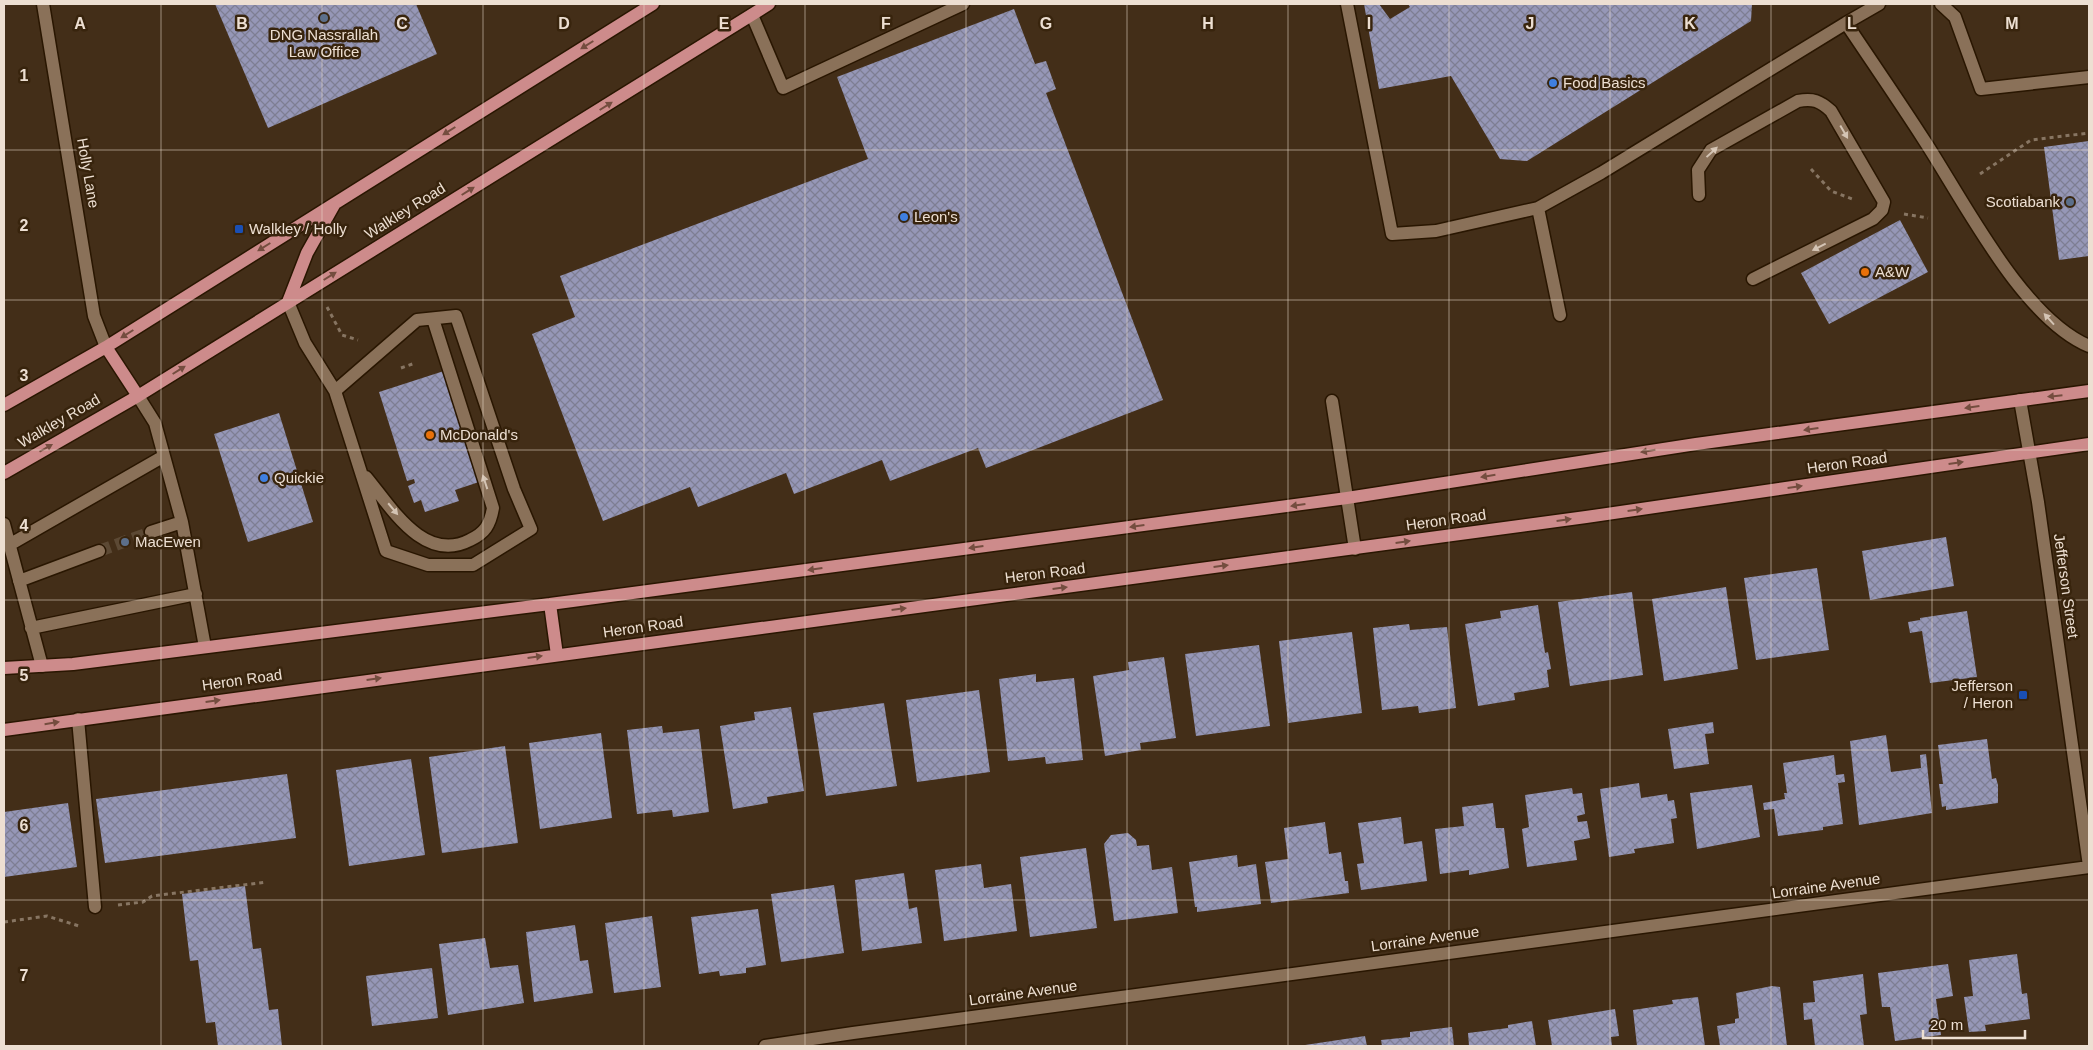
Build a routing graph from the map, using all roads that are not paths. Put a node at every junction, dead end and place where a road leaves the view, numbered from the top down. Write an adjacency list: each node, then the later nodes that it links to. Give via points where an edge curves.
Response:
1 (43, 4): 19 (street, Holly Lane, via 94,316)
2 (653, 4): 12 (main road, one-way to 12)
3 (769, 4): 8 (main road, Walkley Road)
4 (963, 4): 8 (street, via 783,88)
5 (1347, 4): 13 (street, via 1392,234 1436,231)
6 (1879, 4): 9 (street)
7 (1941, 4): 10 (street, via 1955,17 1982,89)
8 (752, 15): 15 (main road, Walkley Road, one-way to 8)
9 (1846, 23): 13 (street); 18 (street, one-way to 9, via 2072,339 2052,323 1998,258)
10 (2089, 77)
11 (1699, 195): 14 (street, one-way to 14, via 1698,170 1711,150 1798,101 1811,98 1831,111 1884,202 1882,210 1873,219)
12 (335, 203): 15 (main road, via 307,253); 19 (main road, one-way to 19)
13 (1538, 208): 16 (street)
14 (1753, 279)
15 (288, 302): 20 (street, via 305,343); 22 (main road, Walkley Road, one-way to 15)
16 (1560, 315)
17 (433, 319): 20 (street, via 417,320); 29 (street, one-way to 17, via 412,532 433,544 451,546 465,543 482,535 490,523 493,508); 29 (street, via 456,316 514,489 531,529 473,565 428,565 386,551)
18 (2089, 346)
19 (106, 347): 22 (main road); 25 (main road)
20 (336, 391): 29 (street)
21 (2089, 391): 23 (main road, one-way to 23)
22 (138, 396): 28 (street, via 155,423); 30 (main road, Walkley Road, one-way to 22)
23 (2020, 400): 27 (street, Jefferson Street); 31 (main road, one-way to 31, via 1696,444)
24 (1332, 401): 31 (street)
25 (4, 405)
26 (2089, 444): 27 (main road, Heron Road)
27 (2030, 451): 36 (main road, Heron Road, one-way to 27); 48 (street, Jefferson Street)
28 (164, 456): 32 (street); 35 (street)
29 (361, 471)
30 (4, 473)
31 (1347, 498): 36 (street); 40 (main road, one-way to 40)
32 (182, 522): 34 (street); 39 (street)
33 (4, 524): 35 (street)
34 (151, 532)
35 (10, 545): 38 (street)
36 (1354, 549): 43 (main road, Heron Road, one-way to 36)
37 (98, 551): 38 (street)
38 (19, 580): 41 (street)
39 (196, 594): 41 (street); 42 (street)
40 (550, 604): 42 (main road); 43 (main road)
41 (31, 628): 44 (street)
42 (205, 647): 44 (main road)
43 (557, 654): 46 (main road, Heron Road, one-way to 43)
44 (42, 666): 45 (main road)
45 (4, 668)
46 (78, 719): 47 (main road, Heron Road, one-way to 46); 49 (street)
47 (4, 730)
48 (2089, 866): 50 (street, Lorraine Avenue)
49 (95, 907)
50 (765, 1046)

